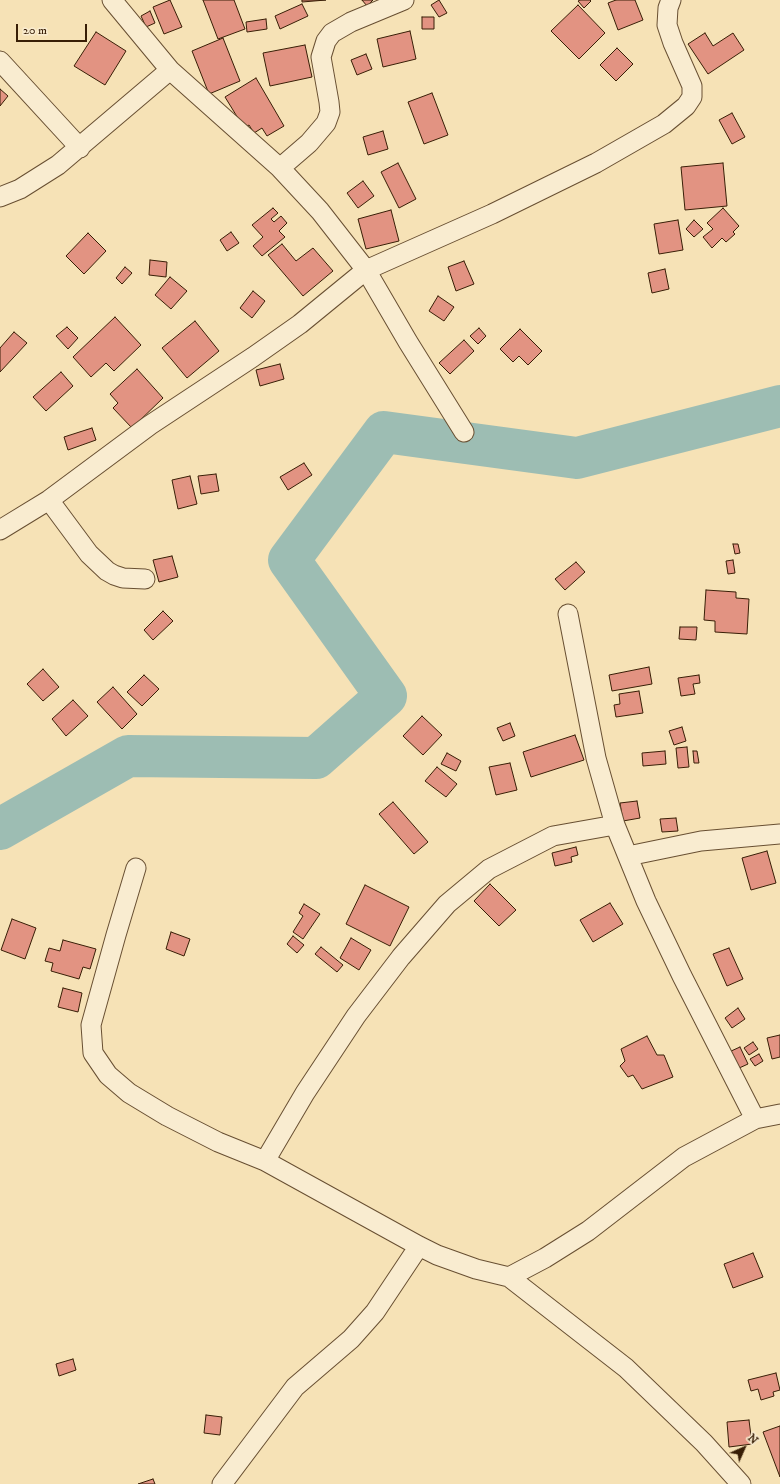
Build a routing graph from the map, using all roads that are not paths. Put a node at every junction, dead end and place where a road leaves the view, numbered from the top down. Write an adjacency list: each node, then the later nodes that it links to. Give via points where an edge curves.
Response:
1 (112, 0): 5 (street)
2 (404, 0): 7 (street, via 351,22 329,37 321,57 330,112 326,123 309,143)
3 (671, 0): 9 (street, via 667,25 692,86 692,97 686,106 664,124 596,163 492,214)
4 (0, 61): 6 (street)
5 (170, 70): 6 (street); 7 (street)
6 (80, 148): 8 (street, via 20,189)
7 (280, 168): 9 (street, via 320,211)
8 (0, 197)
9 (366, 270): 10 (street); 11 (street, via 300,324 150,425)
10 (464, 432)
11 (49, 500): 12 (street); 13 (street, via 89,554 107,571 123,578)
12 (0, 530)
13 (145, 579)
14 (568, 614): 15 (street, via 596,758)
15 (615, 825): 17 (street); 21 (street, via 553,836 489,869 448,904 401,957 356,1016 305,1093)
16 (780, 834): 17 (street, via 701,841)
17 (628, 856): 20 (street, via 646,901)
18 (136, 868): 21 (street, via 91,1025 93,1053 108,1075 129,1093 218,1142)
19 (780, 1114): 20 (street)
20 (755, 1119): 23 (street, via 684,1157 588,1231)
21 (265, 1161): 22 (street)
22 (419, 1246): 23 (street, via 476,1269); 24 (street, via 375,1312 351,1339 295,1387)
23 (509, 1277): 25 (street, via 626,1368)
24 (222, 1484)
25 (741, 1484)

